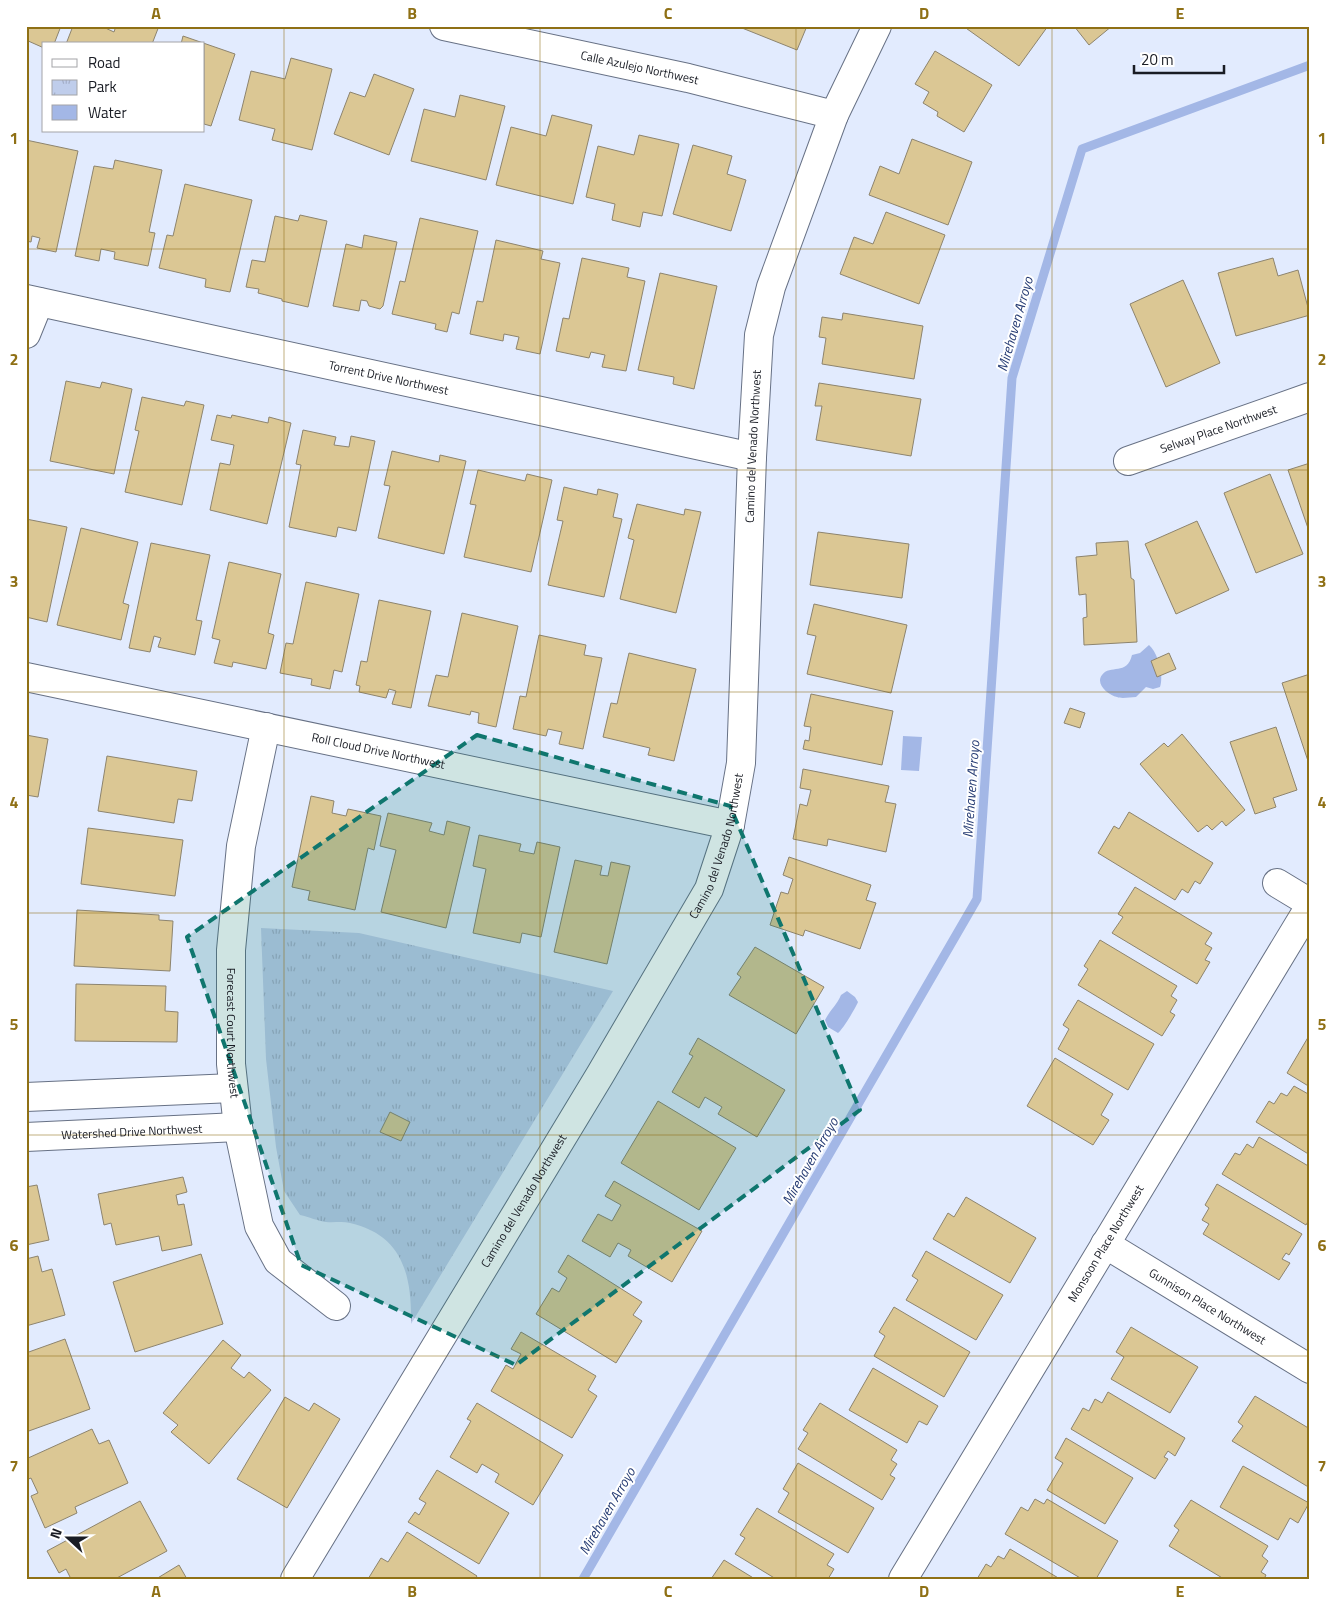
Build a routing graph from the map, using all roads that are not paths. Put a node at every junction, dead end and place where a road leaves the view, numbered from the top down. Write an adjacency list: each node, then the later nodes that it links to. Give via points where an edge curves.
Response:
1 (444, 26): 3 (street, Calle Azulejo Northwest)
2 (877, 26): 4 (street, Camino del Venado Northwest)
3 (530, 34): 4 (street, Calle Azulejo Northwest)
4 (834, 115): 8 (street, Camino del Venado Northwest, via 758,335)
5 (33, 300): 6 (street); 8 (street, Torrent Drive Northwest)
6 (26, 334)
7 (1310, 397): 9 (street, Selway Place Northwest)
8 (752, 457): 12 (street, Camino del Venado Northwest, via 741,763)
9 (1128, 461)
10 (26, 677): 11 (street, Roll Cloud Drive Northwest)
11 (266, 727): 12 (street, Roll Cloud Drive Northwest); 15 (street, Forecast Court Northwest, via 241,846 231,950)
12 (730, 825): 22 (street, Camino del Venado Northwest, via 704,898)
13 (1277, 883): 14 (street)
14 (1310, 905): 19 (street, Monsoon Place Northwest)
15 (233, 1088): 16 (street); 17 (street, Forecast Court Northwest)
16 (26, 1097)
17 (238, 1127): 18 (street, Watershed Drive Northwest); 20 (street, Forecast Court Northwest, via 259,1226 278,1261)
18 (26, 1137)
19 (1105, 1244): 21 (street, Gunnison Place Northwest); 23 (street, Monsoon Place Northwest)
20 (336, 1306)
21 (1310, 1369)
22 (295, 1579)
23 (903, 1579)

